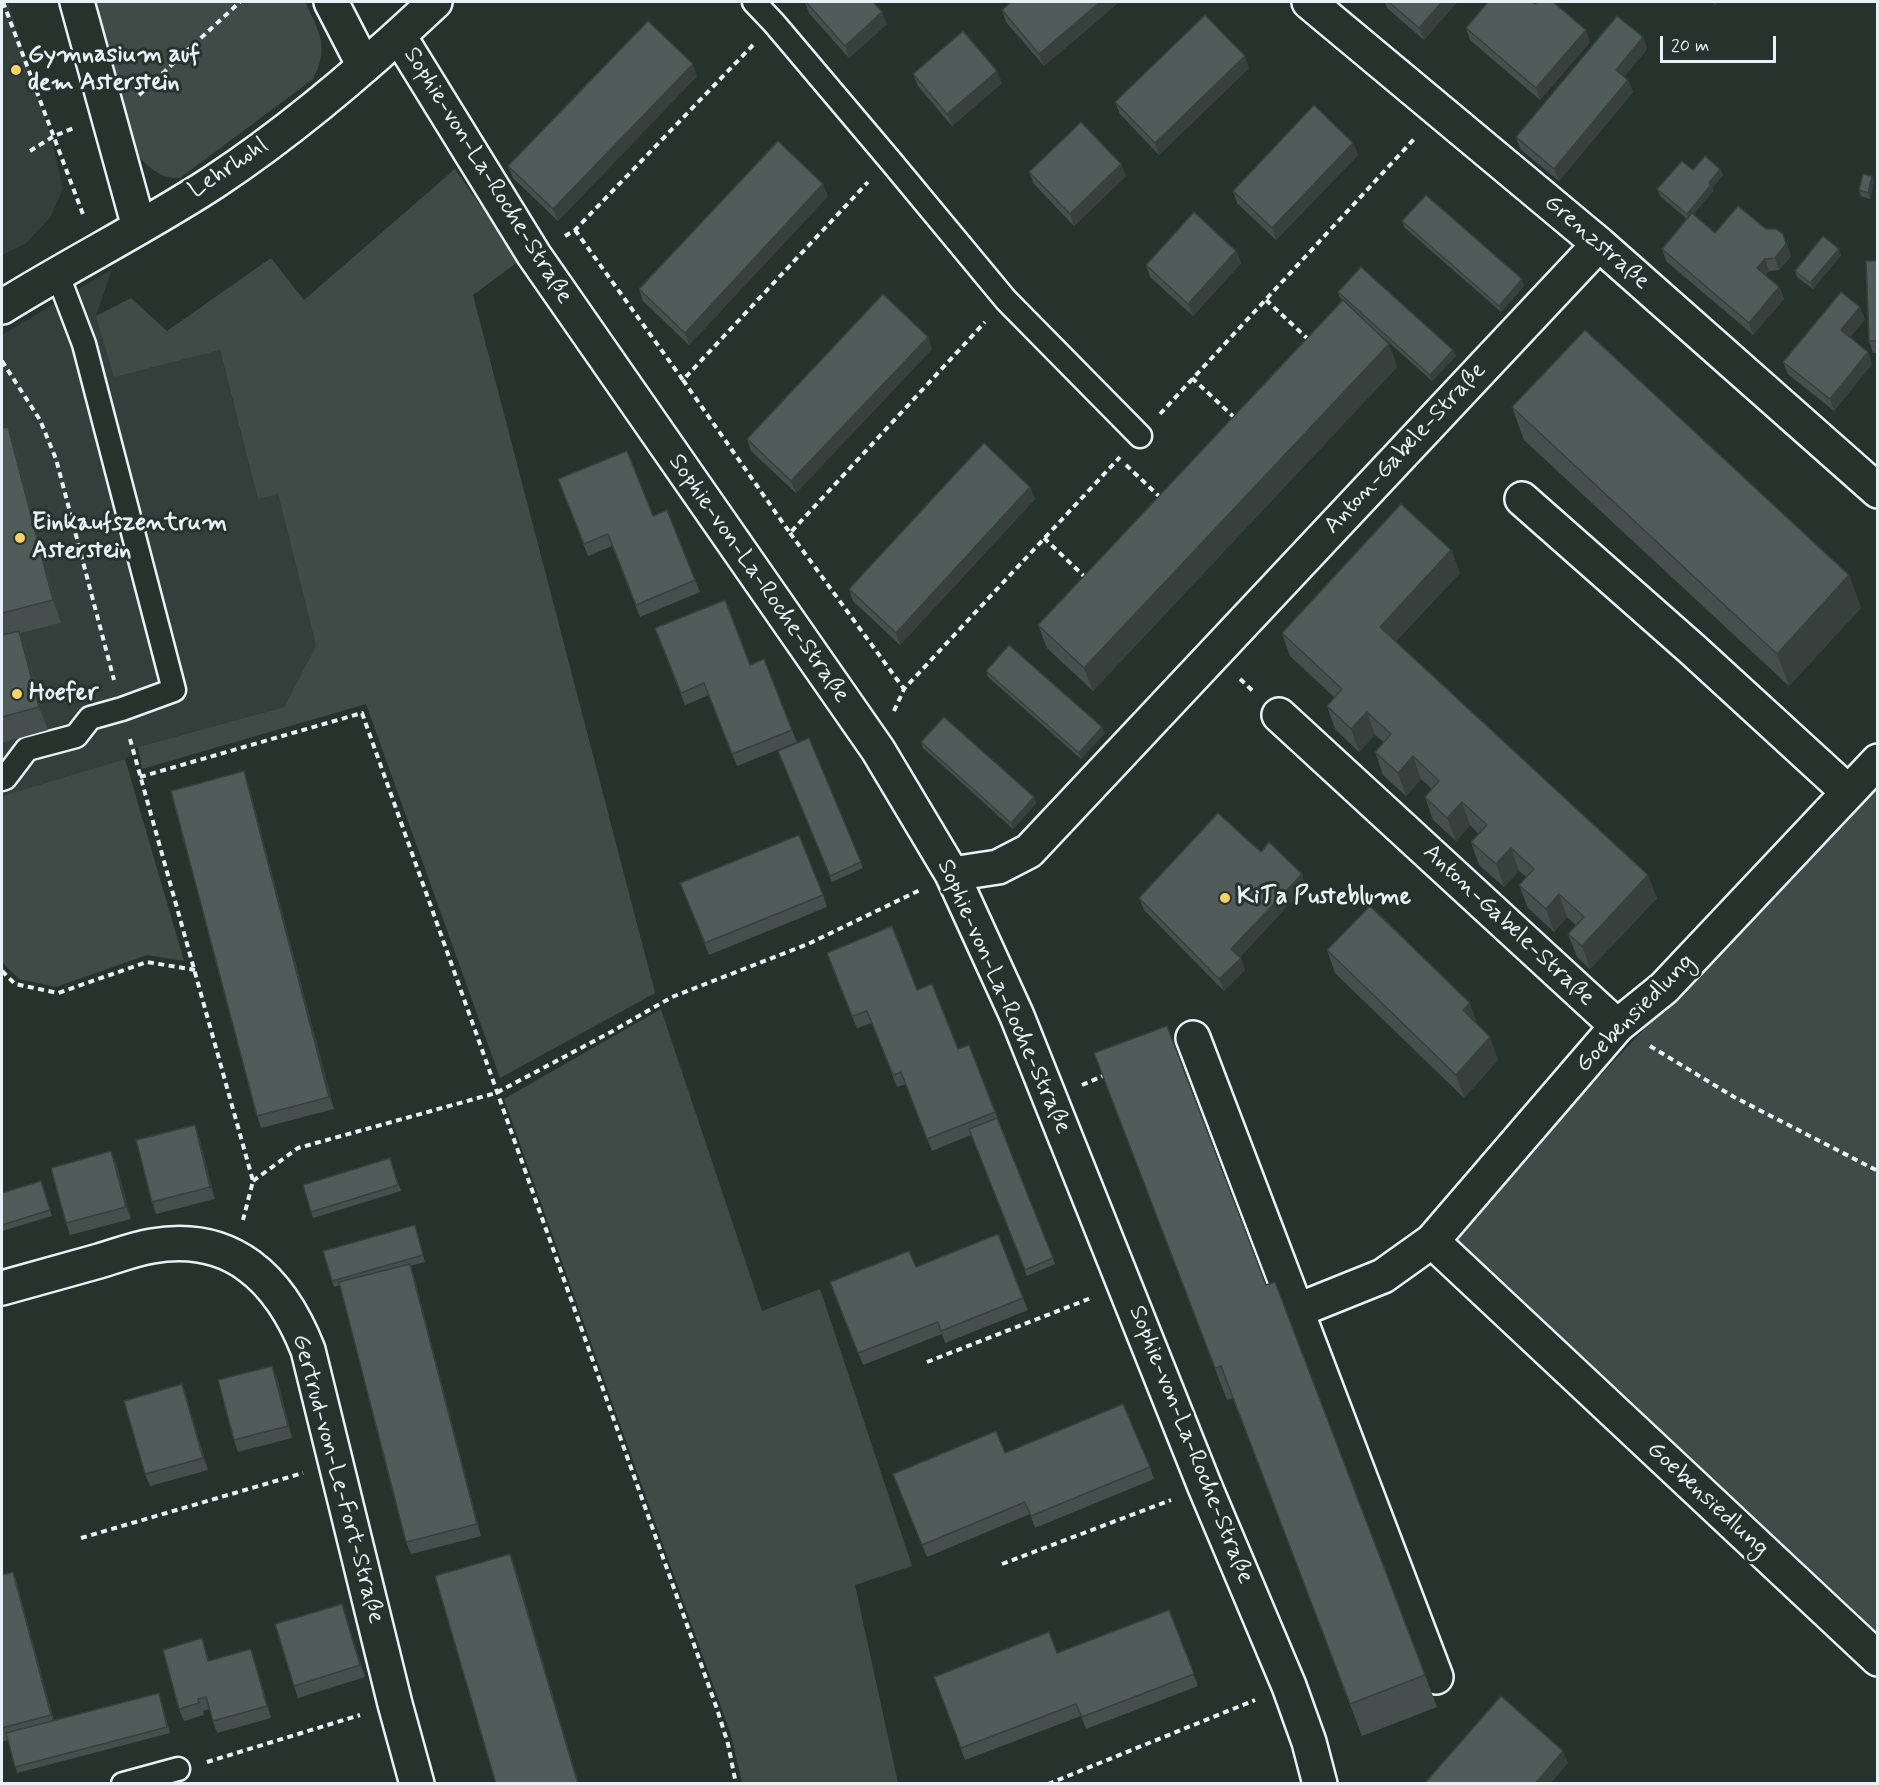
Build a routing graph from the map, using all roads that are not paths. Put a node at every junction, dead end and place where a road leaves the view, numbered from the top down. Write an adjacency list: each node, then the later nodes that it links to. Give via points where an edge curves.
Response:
1 (77, 2): 8 (street)
2 (331, 2): 7 (street)
3 (435, 2): 6 (street, Lehrhohl)
4 (754, 2): 12 (lane, via 1005,300)
5 (1309, 2): 9 (street, Grenzstraße)
6 (399, 36): 7 (street, Lehrhohl); 19 (street, Sophie-von-La-Roche-Straße, via 534,255 878,750)
7 (364, 66): 8 (street, Lehrhohl, via 233,169)
8 (139, 227): 10 (street, Lehrhohl)
9 (1599, 244): 13 (street, Grenzstraße); 19 (street, Anton-Gabele-Straße, via 1029,851 998,867)
10 (57, 273): 11 (street, Lehrhohl); 17 (lane, via 84,344 174,690 90,718 76,736 27,748)
11 (2, 307)
12 (1140, 436)
13 (1878, 491)
14 (1522, 499): 18 (street)
15 (1279, 715): 20 (street, Anton-Gabele-Straße)
16 (1877, 764): 18 (street, Goebensiedlung)
17 (2, 779)
18 (1848, 792): 20 (street, Goebensiedlung, via 1664,988)
19 (952, 874): 30 (street, Sophie-von-La-Roche-Straße, via 1017,1016 1289,1686)
20 (1617, 1026): 22 (street, Goebensiedlung)
21 (1193, 1038): 24 (street)
22 (1432, 1241): 24 (street, Goebensiedlung, via 1383,1276); 25 (street, Goebensiedlung)
23 (2, 1288): 29 (street, Gertrud-von-Le-Fort-Straße, via 151,1246 189,1244 210,1246 233,1255 251,1266 285,1302 308,1350)
24 (1296, 1311): 26 (street)
25 (1878, 1659)
26 (1436, 1677)
27 (178, 1770): 28 (lane)
28 (123, 1784)
29 (417, 1784)
30 (1320, 1784)

